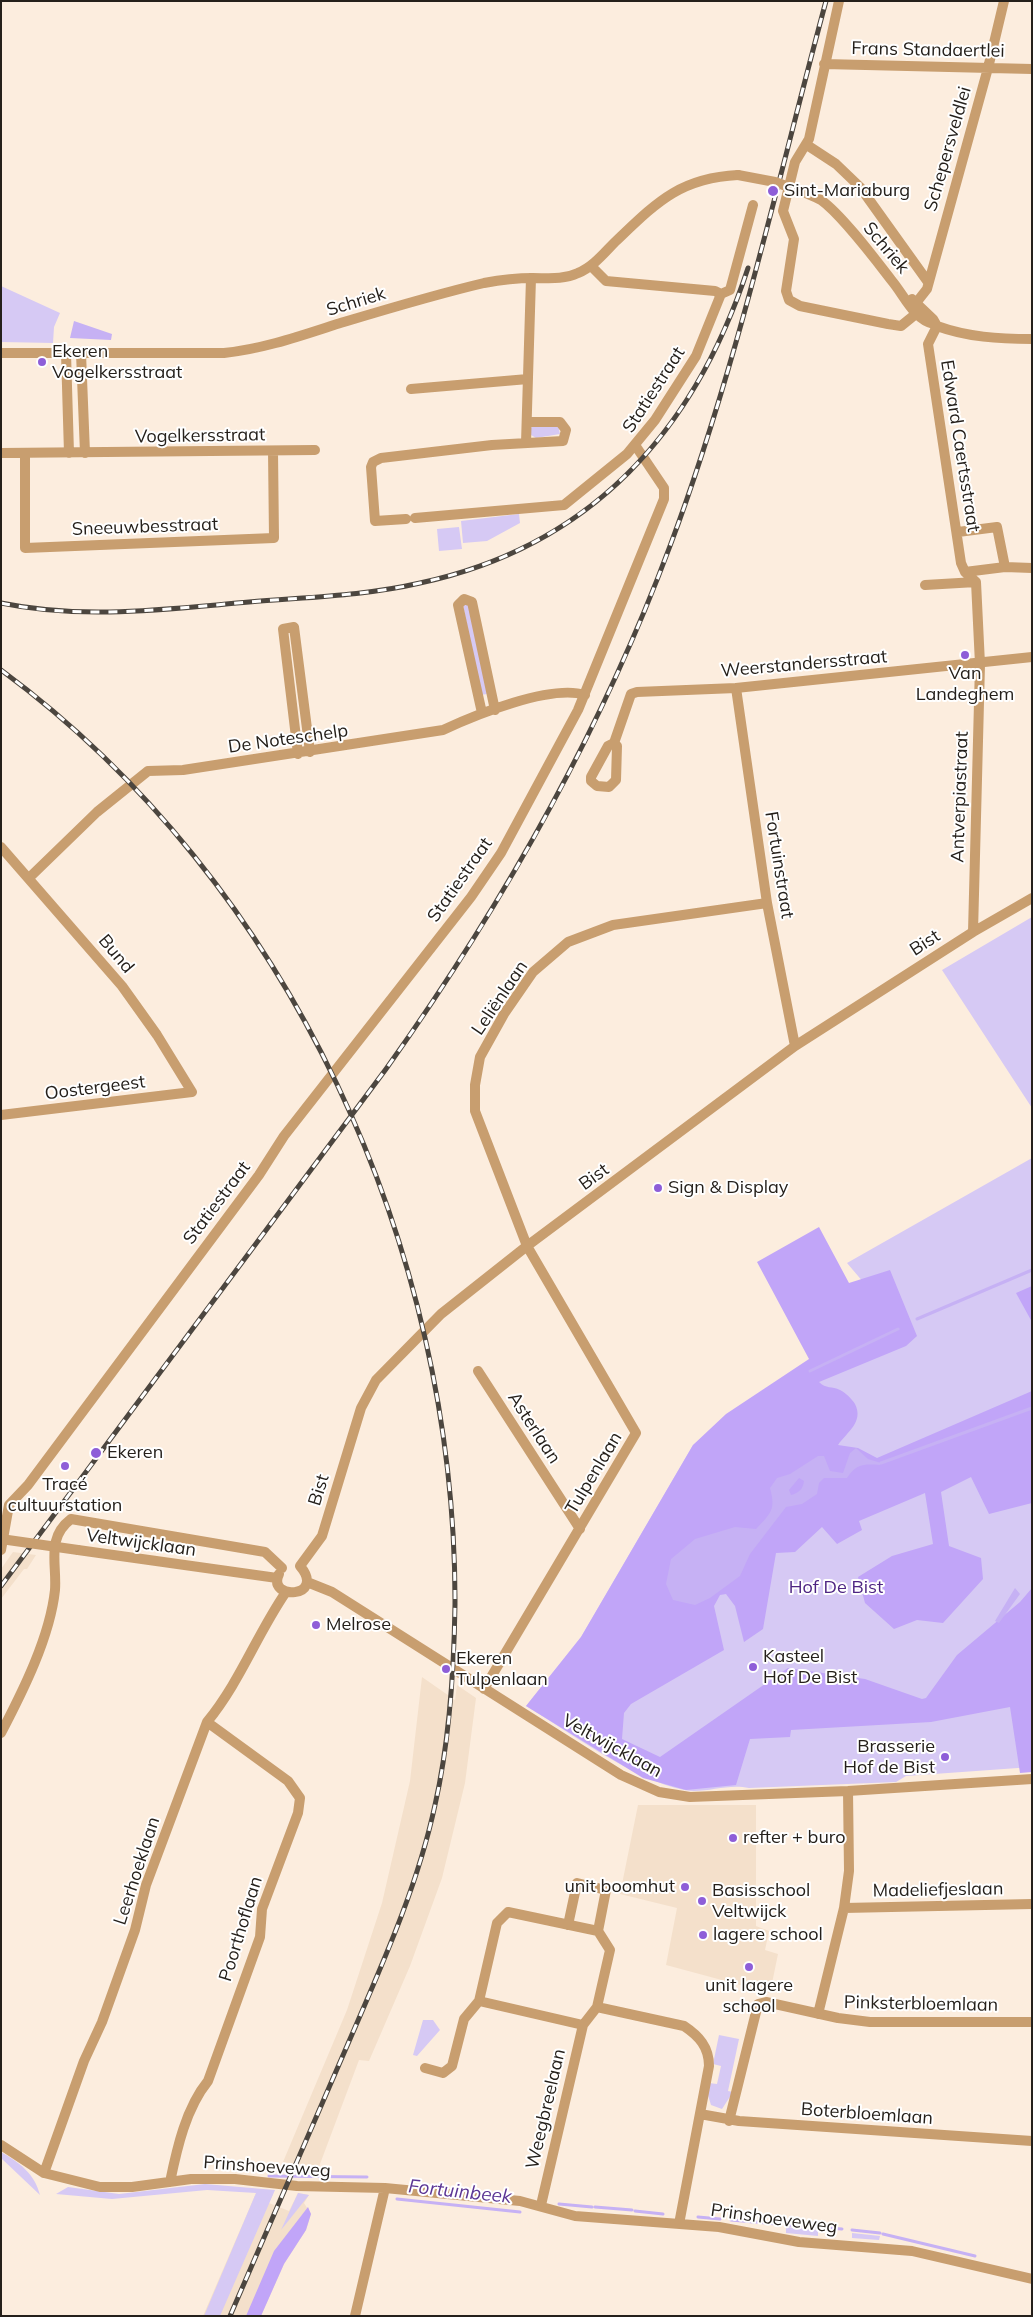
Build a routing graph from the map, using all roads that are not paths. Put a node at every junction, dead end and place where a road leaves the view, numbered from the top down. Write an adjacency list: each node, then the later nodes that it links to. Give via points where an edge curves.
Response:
1 (840, 1): 3 (street)
2 (1004, 1): 4 (street, Schepersveldlei)
3 (824, 64): 4 (street, Frans Standaertlei); 6 (street)
4 (988, 68): 5 (street, Frans Standaertlei); 10 (street, Schepersveldlei)
5 (1032, 69)
6 (807, 145): 10 (street, via 836,164 860,186); 12 (street, via 795,162 783,211 794,238 786,291 789,300 800,306 901,326)
7 (753, 205): 11 (street, Statiestraat, via 730,290)
8 (591, 266): 9 (street, Schriek, via 561,278); 11 (street, via 606,281 715,290); 12 (street, Schriek, bridge, via 672,193 712,176 738,175 775,182 821,201)
9 (531, 278): 16 (street, Schriek, via 485,283 426,297 255,350); 18 (street)
10 (928, 282): 12 (street, Schepersveldlei)
11 (722, 294): 22 (street, Statiestraat, via 685,376)
12 (917, 308): 13 (street, Schriek, via 928,323)
13 (935, 325): 14 (street, Schriek, via 978,337); 29 (street, Edward Caertsstraat, via 928,344)
14 (1032, 340)
15 (1, 353): 17 (street, Schriek)
16 (81, 353): 17 (street, Schriek); 28 (street)
17 (66, 354): 27 (street)
18 (528, 380): 19 (street); 20 (street)
19 (411, 388)
20 (527, 422): 21 (street); 21 (street, via 560,422 566,430 562,441)
21 (526, 443): 22 (street, via 390,457 373,462 374,521 564,505)
22 (635, 445): 38 (street, Statiestraat, via 664,488 664,499)
23 (315, 450): 24 (street, Vogelkersstraat)
24 (273, 451): 26 (street, Sneeuwbesstraat, via 274,538 25,548); 28 (street, Vogelkersstraat)
25 (1, 453): 26 (street, Vogelkersstraat)
26 (24, 453): 27 (street, Vogelkersstraat)
27 (69, 453): 28 (street, Vogelkersstraat)
28 (85, 453)
29 (958, 532): 30 (street, via 997,527); 32 (street, Edward Caertsstraat)
30 (1005, 567): 31 (street); 32 (street)
31 (1032, 568)
32 (965, 572): 33 (street)
33 (976, 582): 34 (street); 36 (street, Antverpiastraat)
34 (925, 585)
35 (1032, 657): 36 (street, Weerstandersstraat)
36 (980, 664): 37 (street, Weerstandersstraat); 48 (street, Antverpiastraat)
37 (736, 688): 41 (street, Weerstandersstraat, via 631,694); 47 (street, Fortuinstraat)
38 (584, 695): 39 (street, De Noteschelp, via 565,692 539,696); 54 (street, Statiestraat, via 550,764 488,874 284,1136 259,1175 28,1485)
39 (495, 710): 40 (street, De Noteschelp); 40 (street, via 472,602 464,598 458,605)
40 (482, 714): 42 (street, De Noteschelp, via 443,730)
41 (614, 743)
42 (310, 752): 43 (street, De Noteschelp); 43 (street, via 294,627 283,629)
43 (298, 754): 45 (street, De Noteschelp, via 184,770 148,771 97,812)
44 (1, 847): 45 (street, Bund)
45 (30, 877): 50 (street, Bund, via 122,986)
46 (1032, 898): 48 (street, Bist)
47 (767, 903): 49 (street, Fortuinstraat); 52 (street, Leliënlaan, via 613,925 568,942 533,972 480,1057 475,1085 475,1111)
48 (973, 932): 49 (street, Bist)
49 (795, 1046): 52 (street, Bist)
50 (192, 1092): 51 (street, Oostergeest)
51 (1, 1115)
52 (527, 1246): 55 (street, Tulpenlaan, via 636,1434); 58 (street, Bist, via 441,1314 376,1380 361,1408 322,1536)
53 (478, 1371): 55 (street, Asterlaan)
54 (4, 1503): 57 (street)
55 (580, 1529): 63 (street, Tulpenlaan)
56 (1, 1539): 60 (street, Veltwijcklaan, bridge)
57 (1, 1550)
58 (300, 1566): 59 (street, via 291,1564); 61 (street, via 306,1573)
59 (282, 1568): 60 (street); 65 (street, Veltwijcklaan, via 265,1552 71,1519 55,1540 55,1588 40,1646 25,1688)
60 (277, 1578): 62 (street, via 279,1586)
61 (307, 1582): 62 (street, via 294,1594); 63 (street, Veltwijcklaan, via 332,1592)
62 (286, 1592): 64 (street, Leerhoeklaan, via 252,1655)
63 (484, 1689): 67 (street, Veltwijcklaan, via 622,1775 659,1792 690,1797)
64 (207, 1722): 82 (street, Leerhoeklaan, via 146,1886 135,1930 109,2004 84,2061); 83 (street, Poorthoflaan, via 288,1781 300,1798 298,1813 262,1909 260,1937 208,2081 196,2095)
65 (1, 1733)
66 (1032, 1779): 67 (street, Veltwijcklaan)
67 (848, 1792): 69 (street, via 849,1871)
68 (1032, 1904): 69 (street, Madeliefjeslaan)
69 (844, 1908): 74 (street)
70 (568, 1925): 71 (street); 71 (street, via 577,1883 606,1890); 72 (street, via 508,1912 497,1922)
71 (598, 1931): 73 (street, Weegbreelaan, via 610,1950)
72 (479, 2002): 76 (street); 77 (street, via 464,2019 452,2066 443,2073)
73 (597, 2007): 76 (street, Weegbreelaan); 78 (street, via 684,2026 694,2032 709,2052)
74 (818, 2014): 75 (street, Pinksterbloemlaan, via 870,2022); 79 (street, Pinksterbloemlaan, via 766,2002 758,2004)
75 (1032, 2022)
76 (583, 2025): 85 (street, Weegbreelaan)
77 (425, 2068)
78 (700, 2114): 79 (street, Boterbloemlaan); 86 (street)
79 (730, 2121): 80 (street, Boterbloemlaan)
80 (1032, 2141)
81 (1, 2145): 82 (street, Prinshoeveweg)
82 (44, 2173): 83 (street, Prinshoeveweg, via 100,2187)
83 (170, 2182): 84 (street, Prinshoeveweg, via 235,2179 297,2186)
84 (385, 2188): 85 (street, Prinshoeveweg); 88 (street)
85 (541, 2204): 86 (street, Prinshoeveweg, via 575,2216)
86 (680, 2219): 87 (street, Prinshoeveweg, via 799,2242 912,2251)
87 (1032, 2279)
88 (355, 2316)

